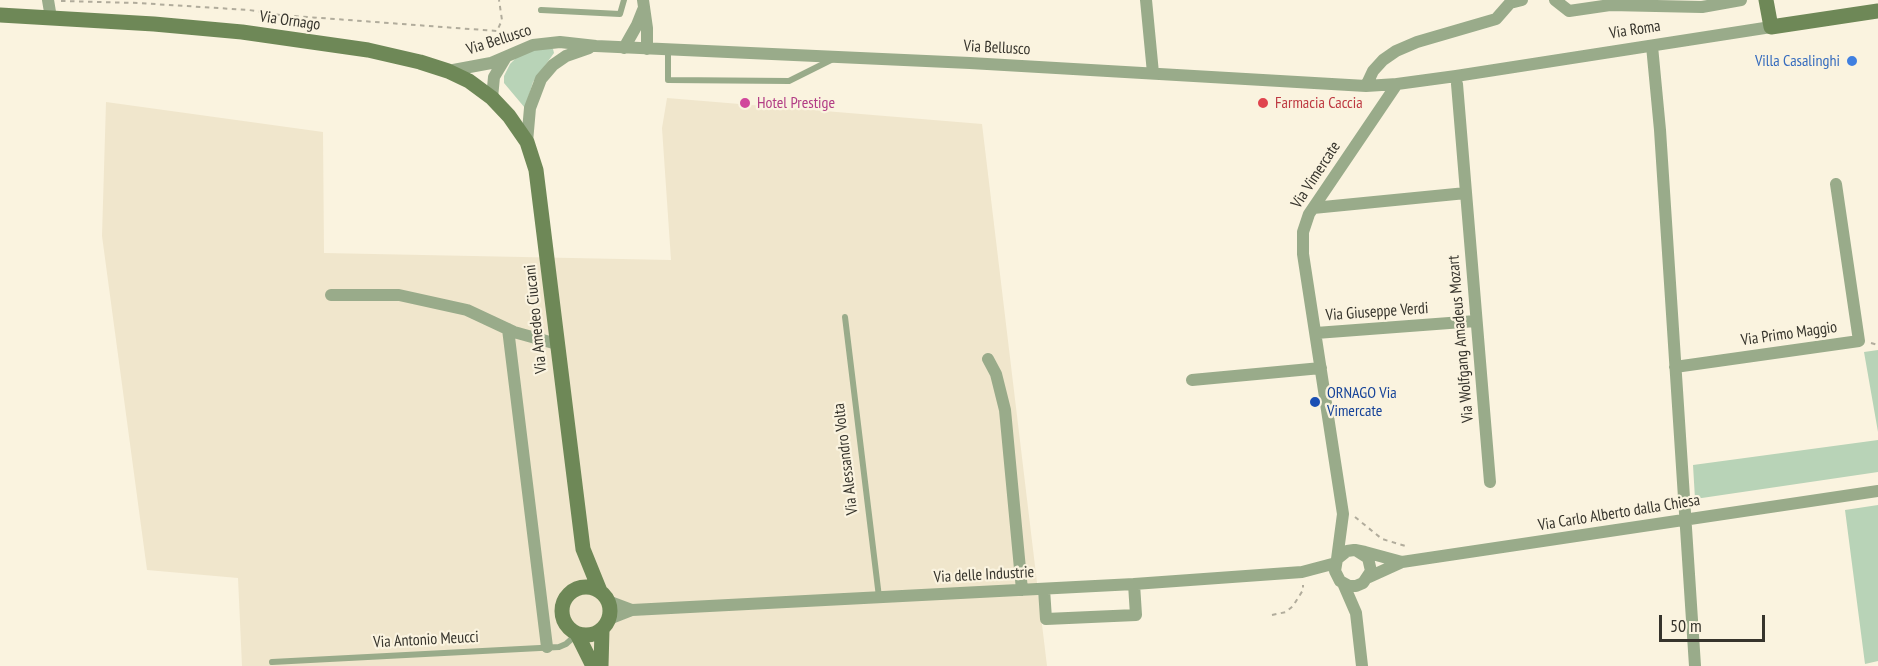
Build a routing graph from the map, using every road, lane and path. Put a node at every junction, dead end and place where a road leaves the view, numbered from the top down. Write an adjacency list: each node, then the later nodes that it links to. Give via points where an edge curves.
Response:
1 (48, 0): 2 (path, via 138,3 496,31 502,20); 13 (street)
2 (500, 0)
3 (624, 0): 10 (lane, via 620,14)
4 (1146, 0): 23 (street)
5 (1522, 0): 26 (street, via 1510,3 1496,20 1396,51 1372,71)
6 (1556, 0): 7 (street, via 1569,11 1610,5 1702,7)
7 (1741, 0)
8 (1766, 0): 14 (main road)
9 (643, 4): 17 (street, via 637,26); 18 (street)
10 (541, 10)
11 (1878, 11): 14 (main road, Via Roma)
12 (0, 15): 13 (main road, Via Ornago)
13 (51, 18): 22 (main road, Via Ornago, via 242,32 368,50)
14 (1771, 27): 16 (street, Via Roma)
15 (596, 46): 17 (street, Via Bellusco); 20 (street, Via Bellusco, via 547,42); 28 (street, Via Bellusco, via 566,56 541,79 530,108)
16 (1652, 46): 24 (street, Via Roma); 40 (street)
17 (624, 48): 18 (street, Via Bellusco)
18 (648, 49): 19 (street, Via Bellusco)
19 (668, 50): 21 (street, Via Bellusco); 21 (lane, via 668,80 789,81)
20 (506, 57): 22 (street, Via Bellusco); 27 (street, via 494,77)
21 (836, 57): 23 (street, Via Bellusco)
22 (448, 72): 27 (main road, Via Ornago)
23 (1153, 73): 26 (street, Via Bellusco)
24 (1396, 84): 26 (street, Via Bellusco); 31 (street, Via Vimercate)
25 (1457, 84): 30 (street, Via Wolfgang Amadeus Mozart)
26 (1366, 86)
27 (492, 98): 28 (main road, Via Amedeo Ciucani)
28 (527, 142): 37 (main road, Via Amedeo Ciucani, via 541,202)
29 (1836, 184): 40 (street, Via Primo Maggio, via 1859,341)
30 (1466, 193): 31 (street); 34 (street, Via Wolfgang Amadeus Mozart)
31 (1312, 208): 36 (street, Via Vimercate, via 1302,240)
32 (331, 295): 35 (street, via 399,295 467,310)
33 (845, 317): 59 (lane, Via Alessandro Volta)
34 (1476, 321): 36 (street, Via Giuseppe Verdi); 42 (street, Via Wolfgang Amadeus Mozart)
35 (508, 329): 37 (street); 65 (street, Via Amedeo Ciucani)
36 (1316, 333): 39 (street, Via Vimercate)
37 (556, 344): 47 (main road, Via Amedeo Ciucani)
38 (988, 359): 56 (street, via 1005,410)
39 (1321, 368): 41 (street); 44 (street, Via Vimercate)
40 (1675, 368): 45 (street)
41 (1192, 380)
42 (1490, 482)
43 (1878, 491): 45 (street, Via Carlo Alberto dalla Chiesa)
44 (1343, 514): 46 (path, via 1352,513 1382,539 1407,547); 49 (street, Via Vimercate)
45 (1684, 520): 50 (street, Via Carlo Alberto dalla Chiesa); 70 (street)
46 (1419, 545)
47 (583, 549): 57 (main road, Via Amedeo Ciucani); 58 (main road, Via Amedeo Ciucani)
48 (1357, 551): 49 (street, via 1347,551); 50 (street); 52 (street, via 1369,561 1371,569)
49 (1337, 561): 51 (street, Via delle Industrie); 53 (street, via 1336,573)
50 (1402, 562): 52 (street, Via Carlo Alberto dalla Chiesa)
51 (1302, 572): 54 (street, Via delle Industrie); 62 (path, via 1303,590 1293,606)
52 (1366, 580): 53 (street, via 1353,586); 61 (street)
53 (1343, 583): 61 (street)
54 (1134, 584): 55 (street, Via delle Industrie); 55 (street, via 1136,615 1046,619)
55 (1044, 589): 56 (street, Via delle Industrie)
56 (1022, 590): 59 (street, Via delle Industrie)
57 (573, 591): 58 (main road, via 588,587); 64 (main road, Via Amedeo Ciucani, via 564,600 562,614 567,626)
58 (604, 596): 60 (street, Via delle Industrie); 63 (main road, Via Amedeo Ciucani, via 610,612)
59 (879, 597): 60 (street, Via delle Industrie)
60 (632, 609): 63 (street, Via delle Industrie)
61 (1356, 613): 69 (street)
62 (1272, 615)
63 (606, 624): 64 (main road, via 589,636); 68 (main road, Via Amedeo Ciucani)
64 (577, 634): 65 (lane, Via Antonio Meucci, via 564,645); 67 (main road, Via Amedeo Ciucani)
65 (547, 647): 66 (lane, Via Antonio Meucci)
66 (272, 662)
67 (593, 666)
68 (601, 666)
69 (1362, 666)
70 (1695, 666)

